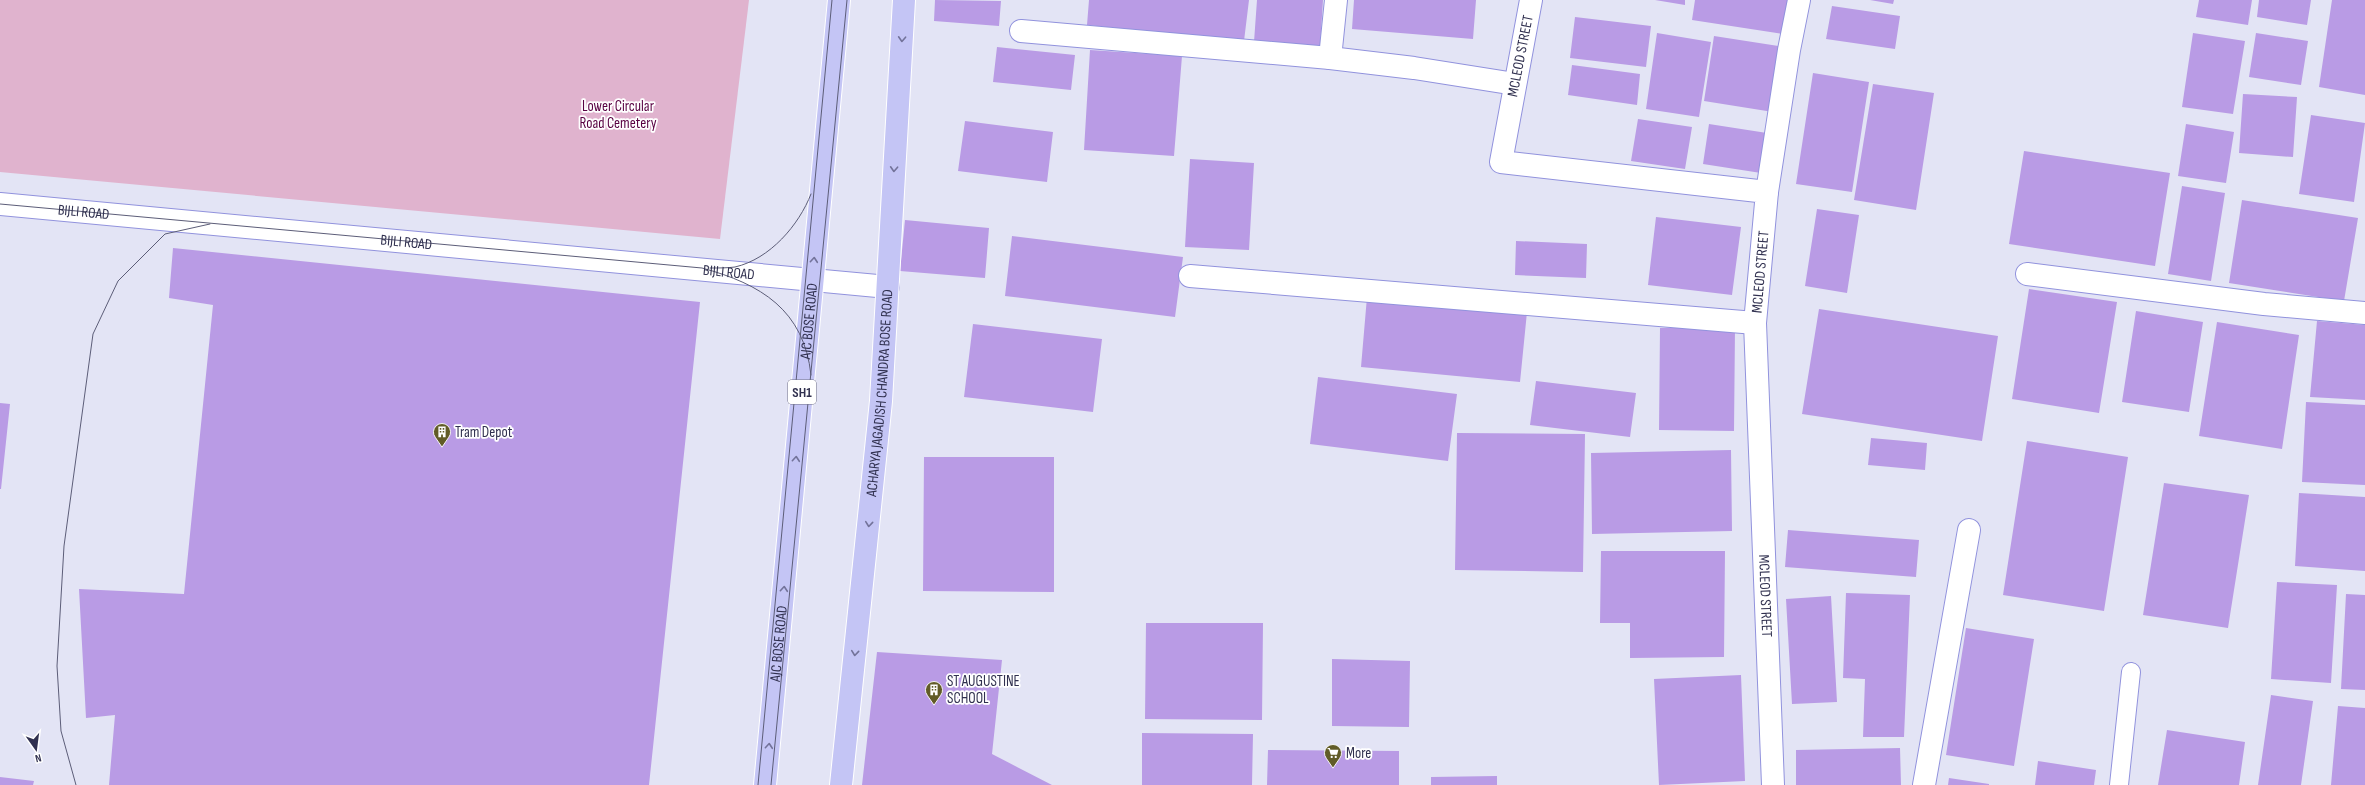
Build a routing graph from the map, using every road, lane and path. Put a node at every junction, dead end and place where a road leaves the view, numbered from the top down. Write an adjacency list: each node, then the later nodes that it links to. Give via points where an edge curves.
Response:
1 (839, 0): 13 (main road, AJC BOSE ROAD / SH1, one-way to 1)
2 (904, 0): 14 (main road, ACHARYA JAGADISH CHANDRA BOSE ROAD, one-way to 14)
3 (1336, 0): 7 (street)
4 (1531, 0): 8 (street, MCLEOD STREET)
5 (1799, 0): 9 (street)
6 (1021, 31): 7 (street)
7 (1330, 58): 8 (street)
8 (1515, 84): 9 (street, MCLEOD STREET, via 1501,162)
9 (1767, 192): 16 (street, MCLEOD STREET)
10 (0, 204): 13 (street, BIJLI ROAD)
11 (2026, 274): 15 (street, via 2264,304)
12 (1190, 276): 16 (street)
13 (812, 282): 14 (street, BIJLI ROAD); 19 (main road, AJC BOSE ROAD / SH1, one-way to 13)
14 (888, 287): 20 (main road, ACHARYA JAGADISH CHANDRA BOSE ROAD, one-way to 20, via 882,402)
15 (2365, 313)
16 (1755, 323): 21 (street, MCLEOD STREET)
17 (1969, 530): 22 (street)
18 (2131, 672): 23 (lane)
19 (765, 785)
20 (842, 785)
21 (1773, 785)
22 (1924, 785)
23 (2119, 785)

